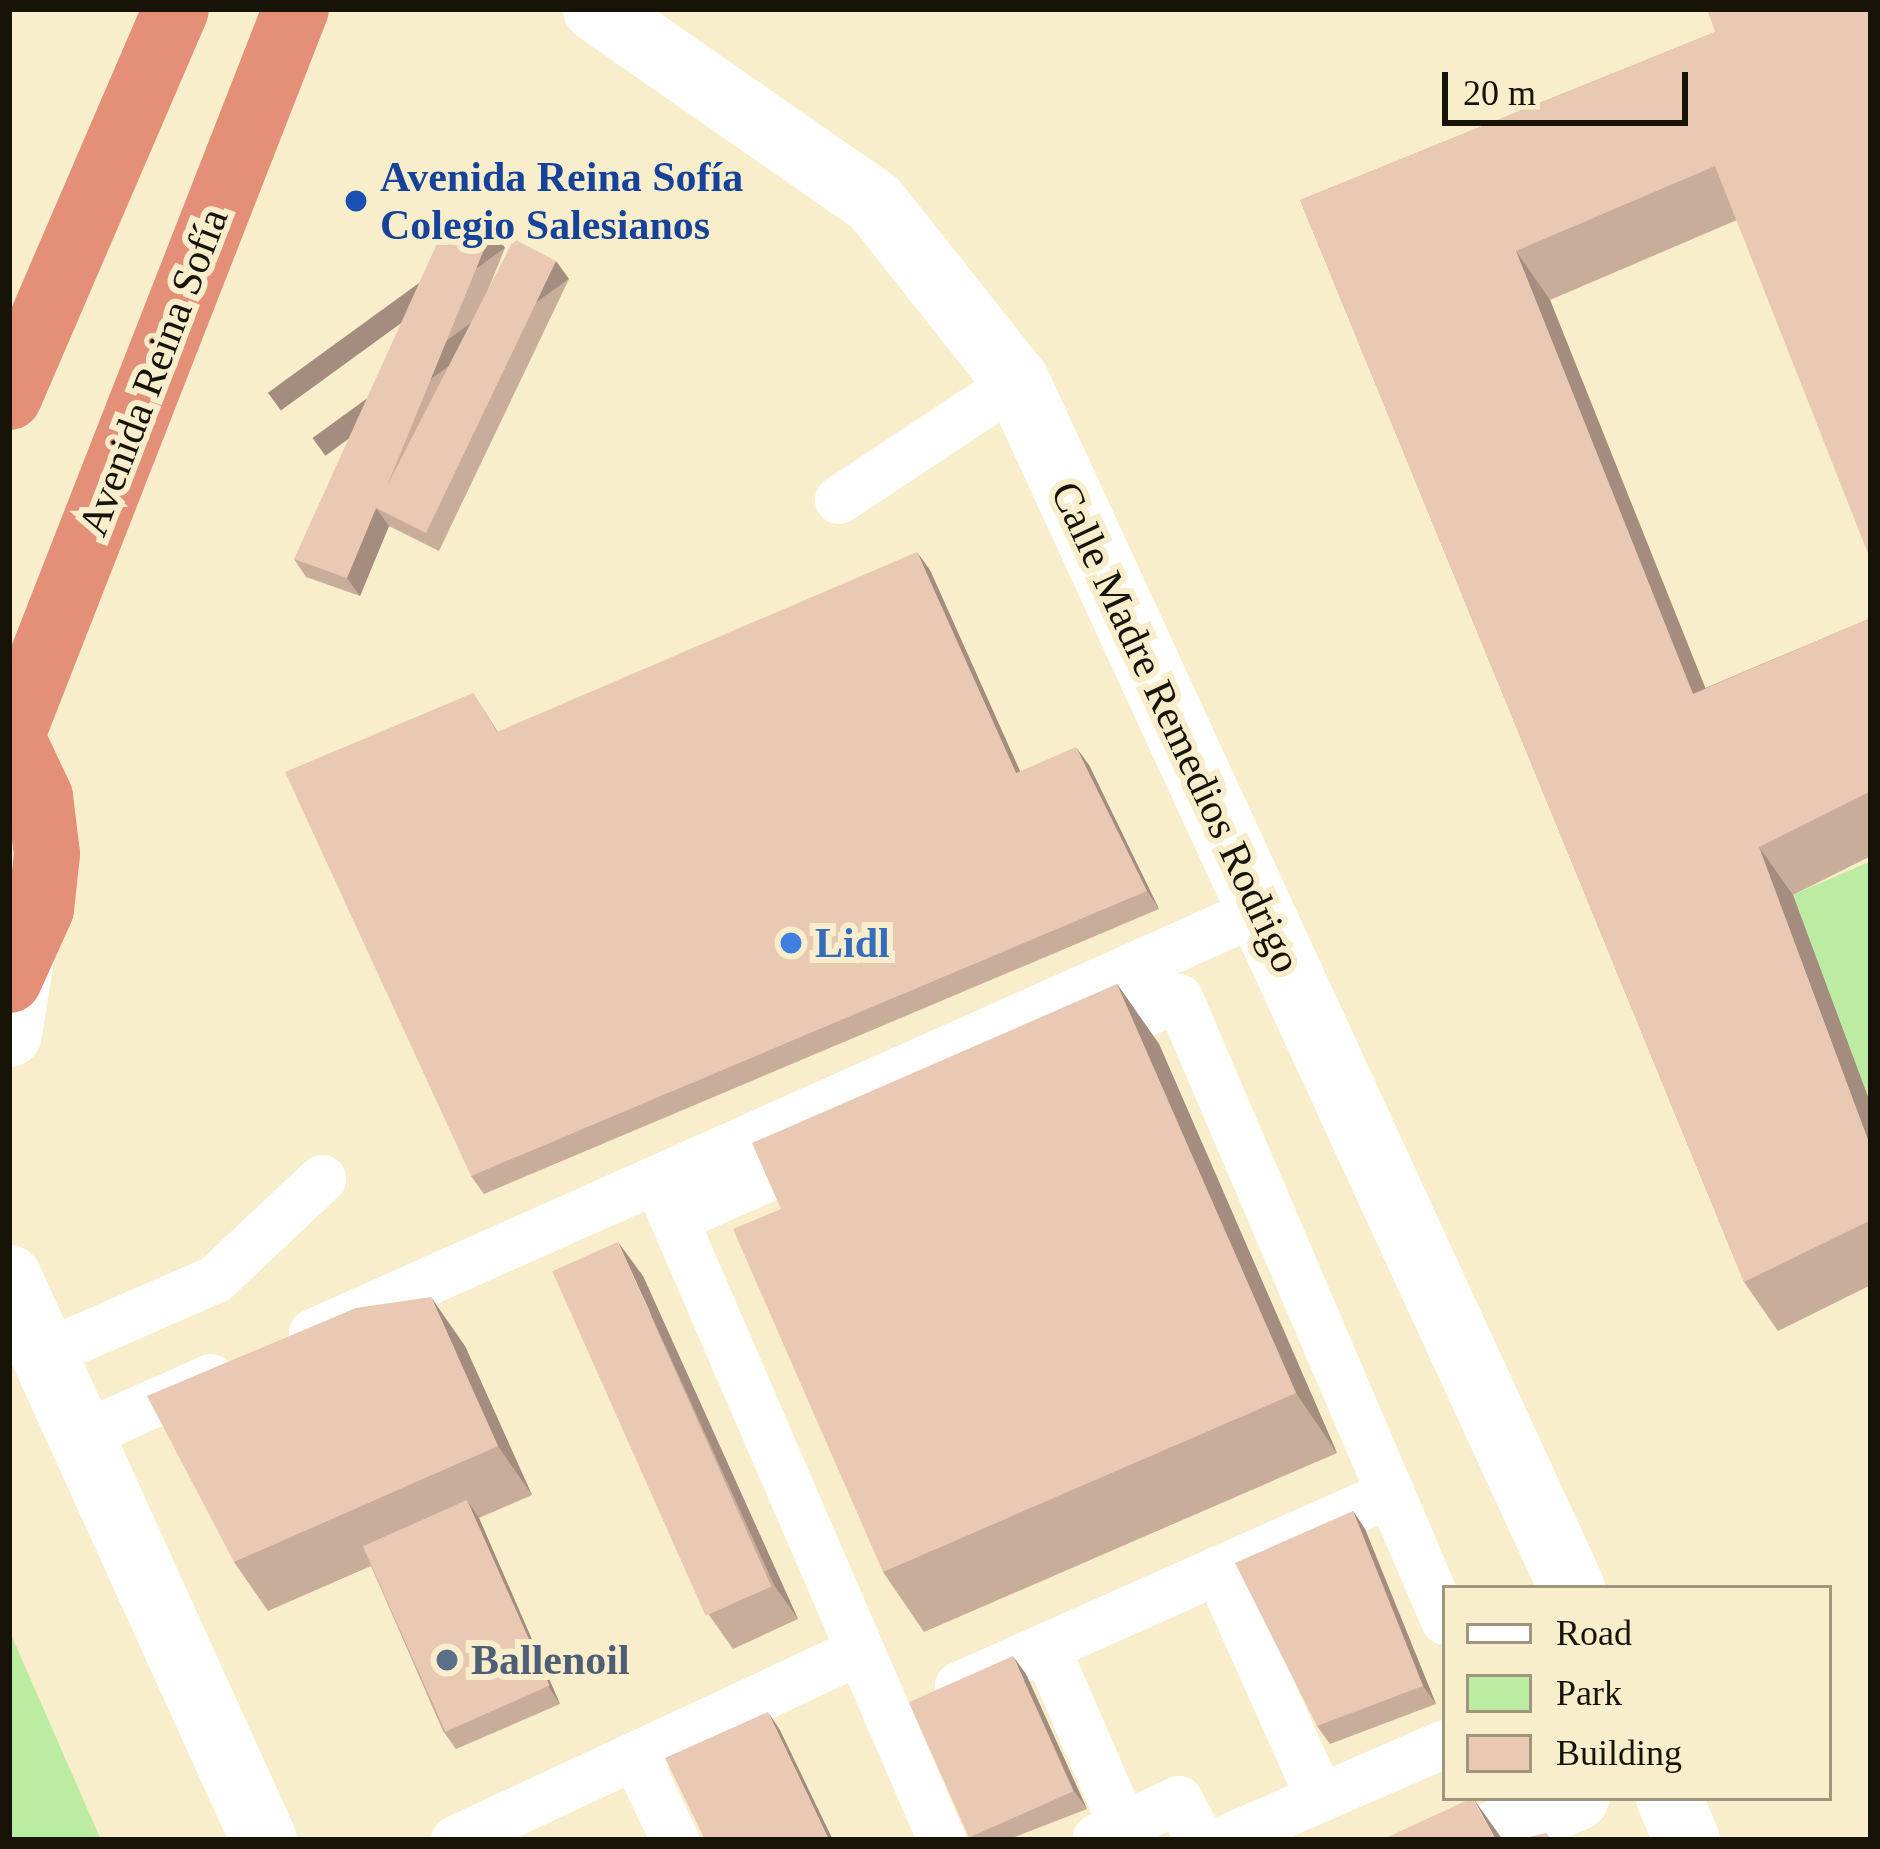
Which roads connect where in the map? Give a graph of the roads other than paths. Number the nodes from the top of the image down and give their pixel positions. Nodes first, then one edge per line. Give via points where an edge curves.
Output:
1 (296, 9) edge
2 (596, 9) edge
3 (171, 24) edge
4 (9, 323) edge
5 (1017, 382) junction
6 (9, 397) edge
7 (839, 500) dead end
8 (10, 733) edge
9 (1261, 910) junction
10 (15, 969) edge
11 (9, 1034) edge
12 (322, 1179) dead end
13 (665, 1199) junction
14 (9, 1278) edge
15 (47, 1353) junction
16 (83, 1435) junction
17 (1391, 1494) junction
18 (1218, 1570) junction
19 (1571, 1585) edge
20 (1442, 1614) edge
21 (1046, 1648) junction
22 (860, 1651) junction
23 (889, 1718) junction
24 (1442, 1745) edge
25 (635, 1756) junction
26 (1320, 1798) junction
27 (1569, 1801) edge
28 (1670, 1801) edge
29 (1108, 1833) edge
30 (465, 1838) edge
31 (264, 1840) edge
32 (675, 1840) edge
33 (942, 1840) edge
34 (1200, 1840) edge
35 (1224, 1840) edge
36 (1481, 1840) edge
37 (1687, 1840) edge

1 - 8 highway, Avenida Reina Sofía
2 - 5 street, Calle Madre Remedios Rodrigo via 875,202
3 - 4 street
3 - 6 highway
5 - 7 lane
5 - 9 street, Calle Madre Remedios Rodrigo
8 - 10 highway via 40,797 47,854
9 - 13 lane
9 - 19 street, Calle Madre Remedios Rodrigo
10 - 11 street
12 - 15 lane via 216,1279
13 - 16 lane via 265,1354
13 - 17 lane via 1180,998
13 - 22 lane
14 - 15 street
15 - 16 street
16 - 31 street
17 - 18 lane
17 - 20 lane
18 - 21 lane
18 - 26 lane
21 - 23 lane
21 - 29 lane
22 - 23 lane
22 - 25 lane
23 - 33 lane
24 - 26 lane
25 - 30 lane
25 - 32 lane
26 - 35 lane
27 - 36 street
28 - 37 street
29 - 34 lane via 1180,1800

